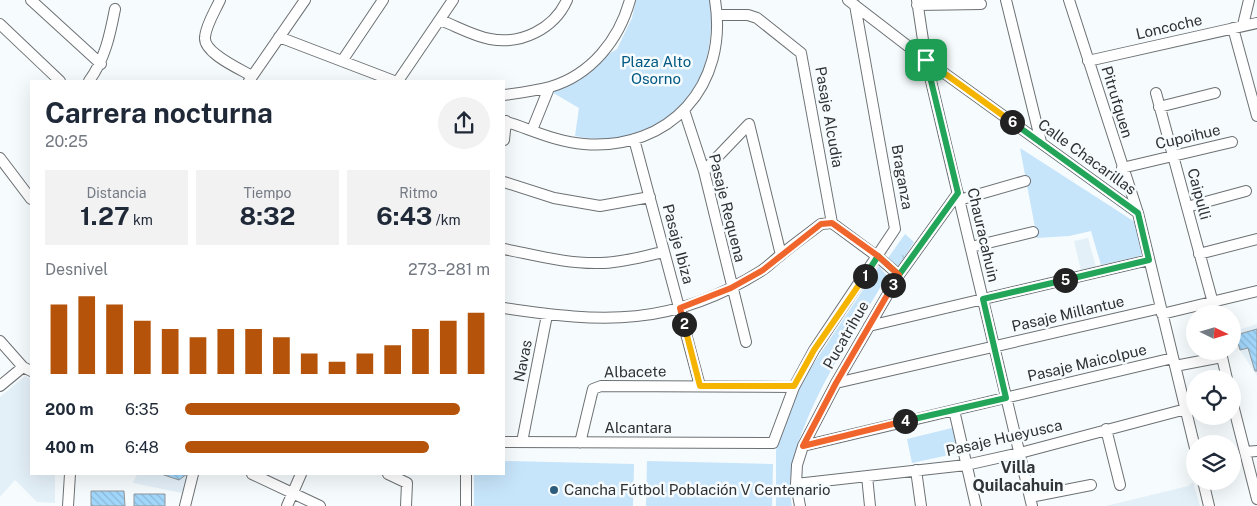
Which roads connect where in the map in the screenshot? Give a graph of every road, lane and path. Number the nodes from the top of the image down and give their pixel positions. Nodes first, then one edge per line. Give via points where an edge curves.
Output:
1 (31, 0) edge
2 (220, 0) edge
3 (305, 0) edge
4 (383, 0) edge
5 (453, 0) edge
6 (567, 0) edge
7 (630, 0) edge
8 (715, 0) edge
9 (1006, 0) edge
10 (1069, 0) edge
11 (1249, 0) edge
12 (917, 2) edge
13 (852, 3) edge
14 (981, 4) dead end
15 (115, 9) dead end
16 (717, 15) junction
17 (440, 20) junction
18 (1257, 23) edge
19 (0, 24) edge
20 (1238, 26) junction
21 (279, 37) junction
22 (926, 60) junction
23 (342, 61) junction
24 (1088, 61) junction
25 (101, 64) junction
26 (251, 79) edge
27 (59, 80) edge
28 (91, 80) edge
29 (391, 80) edge
30 (399, 80) edge
31 (1253, 86) edge
32 (549, 88) junction
33 (1156, 93) dead end
34 (1216, 93) dead end
35 (505, 95) edge
36 (1159, 107) junction
37 (684, 110) junction
38 (1257, 116) edge
39 (505, 121) edge
40 (532, 130) junction
41 (634, 139) junction
42 (1041, 142) junction
43 (1232, 142) dead end
44 (1173, 156) junction
45 (0, 158) edge
46 (1122, 168) junction
47 (704, 171) junction
48 (505, 182) edge
49 (1025, 182) dead end
50 (1246, 191) dead end
51 (959, 196) junction
52 (650, 197) junction
53 (30, 198) edge
54 (1187, 207) junction
55 (1138, 213) junction
56 (832, 223) junction
57 (1033, 232) dead end
58 (1257, 238) edge
59 (971, 247) junction
60 (505, 249) edge
61 (664, 252) junction
62 (781, 254) junction
63 (1199, 254) junction
64 (878, 256) junction
65 (1149, 260) junction
66 (899, 275) junction
67 (731, 288) junction
68 (1257, 291) edge
69 (983, 299) junction
70 (1213, 303) junction
71 (505, 308) edge
72 (680, 308) junction
73 (1161, 311) junction
74 (548, 315) junction
75 (869, 326) junction
76 (0, 341) edge
77 (746, 342) dead end
78 (994, 346) junction
79 (1174, 362) junction
80 (27, 369) edge
81 (1225, 370) edge
82 (836, 383) junction
83 (0, 386) edge
84 (700, 386) junction
85 (794, 386) junction
86 (1006, 398) junction
87 (1186, 409) joint
88 (954, 410) junction
89 (1238, 425) edge
90 (1106, 429) junction
91 (505, 442) edge
92 (522, 442) junction
93 (580, 443) junction
94 (773, 443) joint
95 (803, 446) junction
96 (1257, 451) edge
97 (1245, 452) junction
98 (1020, 453) junction
99 (966, 465) junction
100 (916, 470) junction
101 (70, 475) edge
102 (193, 475) edge
103 (254, 475) edge
104 (301, 475) edge
105 (390, 475) edge
106 (466, 475) edge
107 (867, 476) junction
108 (796, 484) junction
109 (1091, 485) dead end
110 (1120, 485) dead end
111 (1205, 490) edge
112 (292, 493) junction
113 (1257, 499) edge
114 (1031, 501) edge
115 (187, 505) edge
116 (68, 506) edge
117 (287, 506) edge
118 (320, 506) edge
119 (406, 506) edge
120 (466, 506) edge
121 (800, 506) edge
122 (870, 506) edge
123 (921, 506) edge
124 (976, 506) edge
125 (1209, 506) edge

1 - 25 street
2 - 26 street via 205,35 206,44 210,51
3 - 21 street
4 - 23 street
5 - 17 street
6 - 17 street via 544,27 528,36 509,40 481,37
7 - 32 street via 619,29 602,54 583,71
8 - 16 street
9 - 42 street
10 - 24 street, Pitrufquen
11 - 20 street
12 - 14 street
12 - 22 street, Chauracahuin
13 - 22 street, Calle Chacarillas
13 - 64 street, Braganza via 895,223 893,233
15 - 25 street
16 - 37 street via 717,40 712,64 697,94
16 - 56 street, Pasaje Alcudia via 758,18 802,53
17 - 30 street
18 - 20 street, Loncoche
19 - 27 street
20 - 24 street, Loncoche
20 - 31 street
21 - 23 street
21 - 26 street
22 - 42 street, Calle Chacarillas
22 - 51 street, Chauracahuin
23 - 29 street
24 - 46 street, Pitrufquen
25 - 28 street
31 - 38 street
32 - 35 street
32 - 40 street
33 - 36 street, Caipulli
34 - 36 street
36 - 44 street, Caipulli
37 - 41 street via 659,130
37 - 47 street, Pasaje Requena
39 - 40 street
40 - 41 street via 558,140 584,144 610,144
41 - 52 street, Pasaje Ibiza
42 - 55 street, Calle Chacarillas
43 - 44 street, Cupoihue
44 - 46 street, Cupoihue
44 - 54 street, Caipulli
45 - 53 street
46 - 55 street, Pitrufquen
47 - 62 street via 749,124
47 - 67 street, Pasaje Requena
48 - 52 street via 554,198 600,206
49 - 51 street
50 - 54 street
51 - 59 street, Chauracahuin
51 - 66 street, Pucatrihue
52 - 61 street, Pasaje Ibiza
54 - 63 street, Caipulli
55 - 65 street, Calle Chacarillas
56 - 62 street via 821,224
56 - 64 street
57 - 59 street
58 - 63 street
59 - 69 street, Chauracahuin
60 - 61 street via 598,263
61 - 72 street, Pasaje Ibiza
62 - 67 street via 763,270
63 - 70 street, Caipulli
64 - 66 street
64 - 85 street, Braganza via 814,350
65 - 69 street
65 - 73 street, Calle Chacarillas
66 - 75 street, Pucatrihue
67 - 72 street
67 - 77 street, Pasaje Requena
68 - 70 street, Pasaje Millantue
69 - 75 street
69 - 78 street, Chauracahuin
70 - 73 street, Pasaje Millantue
71 - 74 street
72 - 74 street via 608,319
72 - 84 street, Pasaje Ibiza
73 - 78 street, Pasaje Millantue
73 - 79 street, Calle Chacarillas
74 - 92 street, Navas
75 - 82 street, Pucatrihue
76 - 80 street
78 - 82 street, Pasaje Millantue
78 - 86 street, Chauracahuin
79 - 81 street via 1222,358
79 - 86 street, Pasaje Maicolpue
79 - 87 street, Calle Chacarillas
80 - 83 street
82 - 95 street, Pucatrihue
84 - 85 street, Albacete
84 - 93 street, Albacete via 601,386 593,389
85 - 94 street, Braganza
86 - 88 street, Pasaje Maicolpue
86 - 98 street, Chauracahuin
87 - 90 street, Pasaje Hueyusca
88 - 95 street, Pasaje Maicolpue
88 - 99 street
89 - 97 street
90 - 98 street, Pasaje Hueyusca
90 - 110 street
91 - 92 street, Alcantara
92 - 93 street, Alcantara
93 - 94 street, Alcantara
95 - 108 street, Pucatrihue
96 - 97 street
97 - 113 street
98 - 99 street, Pasaje Hueyusca
98 - 114 street, Chauracahuin
99 - 100 street, Pasaje Hueyusca
99 - 124 street
100 - 107 street, Pasaje Hueyusca
100 - 123 street
101 - 116 street
102 - 115 street
103 - 112 street
104 - 112 street
105 - 119 street via 407,482
106 - 120 street
107 - 108 street, Pasaje Hueyusca
107 - 122 street
108 - 121 street, Pucatrihue
109 - 114 street
111 - 125 street
112 - 117 street
112 - 118 street

